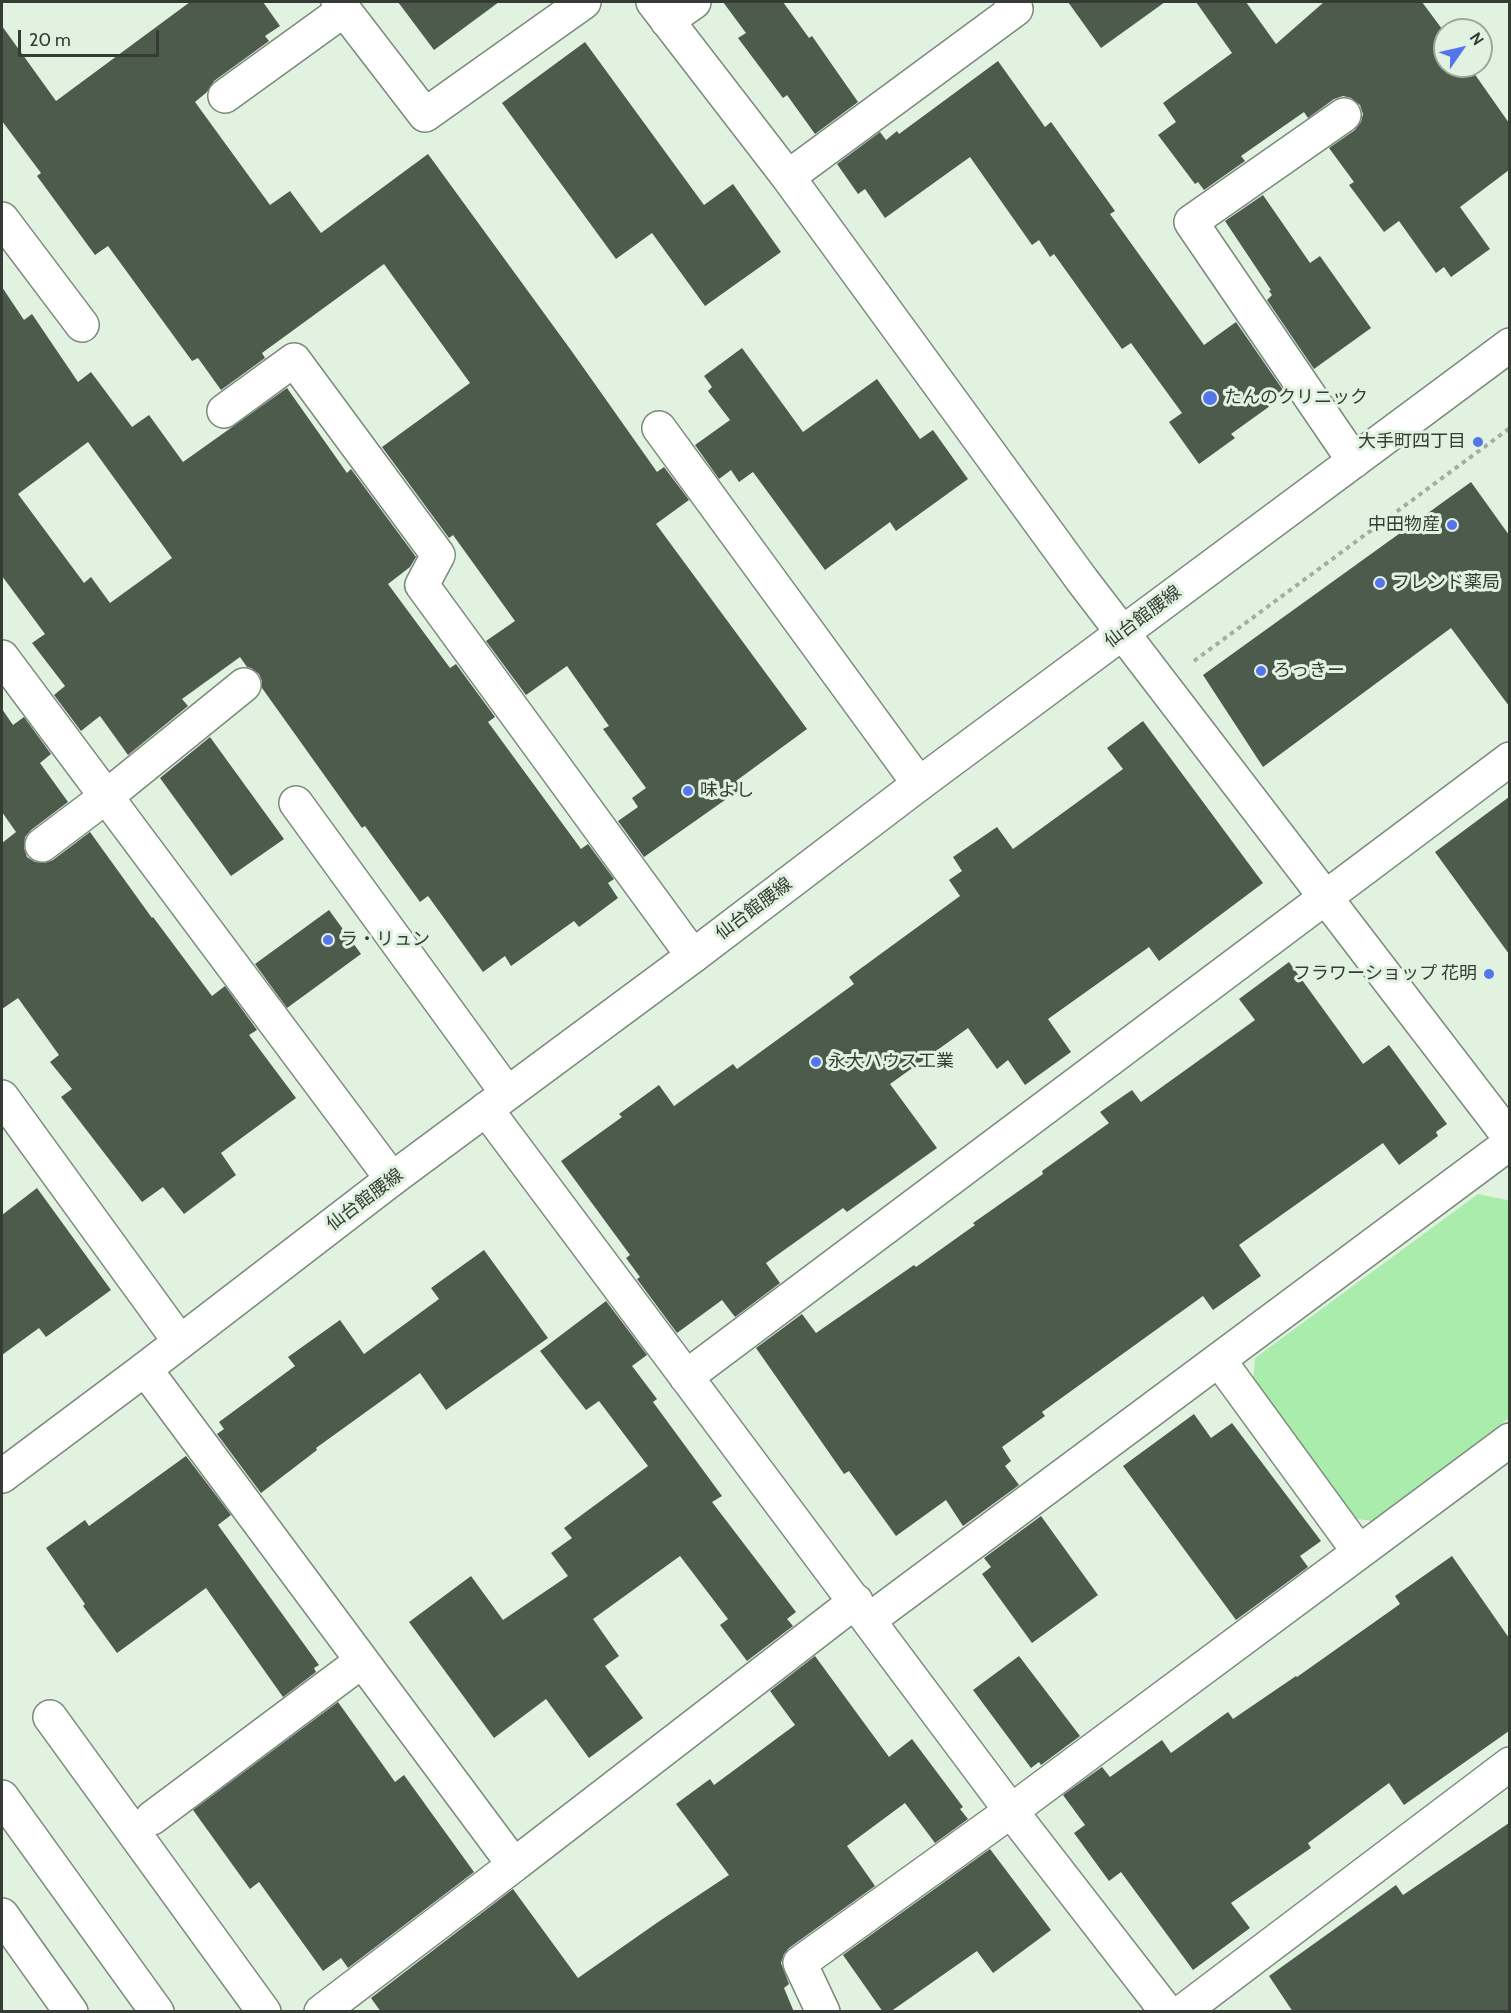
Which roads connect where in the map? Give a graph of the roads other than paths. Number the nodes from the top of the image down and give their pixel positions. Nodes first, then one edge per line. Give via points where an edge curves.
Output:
1 (584, 2) edge
2 (694, 2) edge
3 (1011, 2) edge
4 (341, 6) edge
5 (660, 11) edge
6 (225, 96) dead end
7 (1344, 115) dead end
8 (788, 177) junction
9 (2, 219) edge
10 (82, 325) dead end
11 (1509, 345) edge
12 (224, 411) dead end
13 (659, 428) dead end
14 (1354, 461) junction
15 (1123, 632) junction
16 (2, 657) edge
17 (244, 685) dead end
18 (1509, 759) edge
19 (919, 784) junction
20 (107, 796) junction
21 (296, 803) dead end
22 (42, 845) dead end
23 (1326, 897) junction
24 (693, 956) junction
25 (2, 1097) edge
26 (496, 1101) junction
27 (1509, 1141) edge
28 (392, 1179) junction
29 (180, 1342) junction
30 (1219, 1359) junction
31 (145, 1369) junction
32 (686, 1377) junction
33 (1509, 1440) edge
34 (2, 1476) edge
35 (1359, 1552) junction
36 (863, 1611) junction
37 (362, 1661) junction
38 (50, 1717) dead end
39 (1509, 1764) edge
40 (2, 1797) edge
41 (1011, 1811) junction
42 (152, 1818) dead end
43 (514, 1865) junction
44 (2, 1915) edge
45 (71, 2012) edge
46 (157, 2012) edge
47 (264, 2012) edge
48 (321, 2012) edge
49 (823, 2012) edge
50 (1167, 2012) edge
51 (1182, 2012) edge

1 - 4 street via 424,115
2 - 5 street
3 - 8 street via 1016,9
4 - 6 street
5 - 8 street
7 - 14 street via 1191,222
8 - 15 street
9 - 10 street
11 - 14 street, 仙台館腰線
12 - 24 street via 294,360 438,555 422,585
13 - 19 street
14 - 15 street, 仙台館腰線
15 - 19 street, 仙台館腰線
15 - 23 street
16 - 20 street
17 - 20 street
18 - 23 street
19 - 24 street, 仙台館腰線
20 - 22 street
20 - 28 street
21 - 26 street
23 - 27 street
23 - 32 street
24 - 26 street, 仙台館腰線
25 - 29 street
26 - 28 street, 仙台館腰線
26 - 32 street
27 - 30 street
28 - 29 street, 仙台館腰線
29 - 31 street, 仙台館腰線
30 - 35 street
30 - 36 street
31 - 34 street, 仙台館腰線
31 - 37 street
32 - 36 street
33 - 35 street
35 - 41 street
36 - 41 street
36 - 43 street
37 - 42 street
37 - 43 street
38 - 47 street
39 - 51 street
40 - 46 street
41 - 49 street via 800,1963
41 - 50 street
43 - 48 street
44 - 45 street

